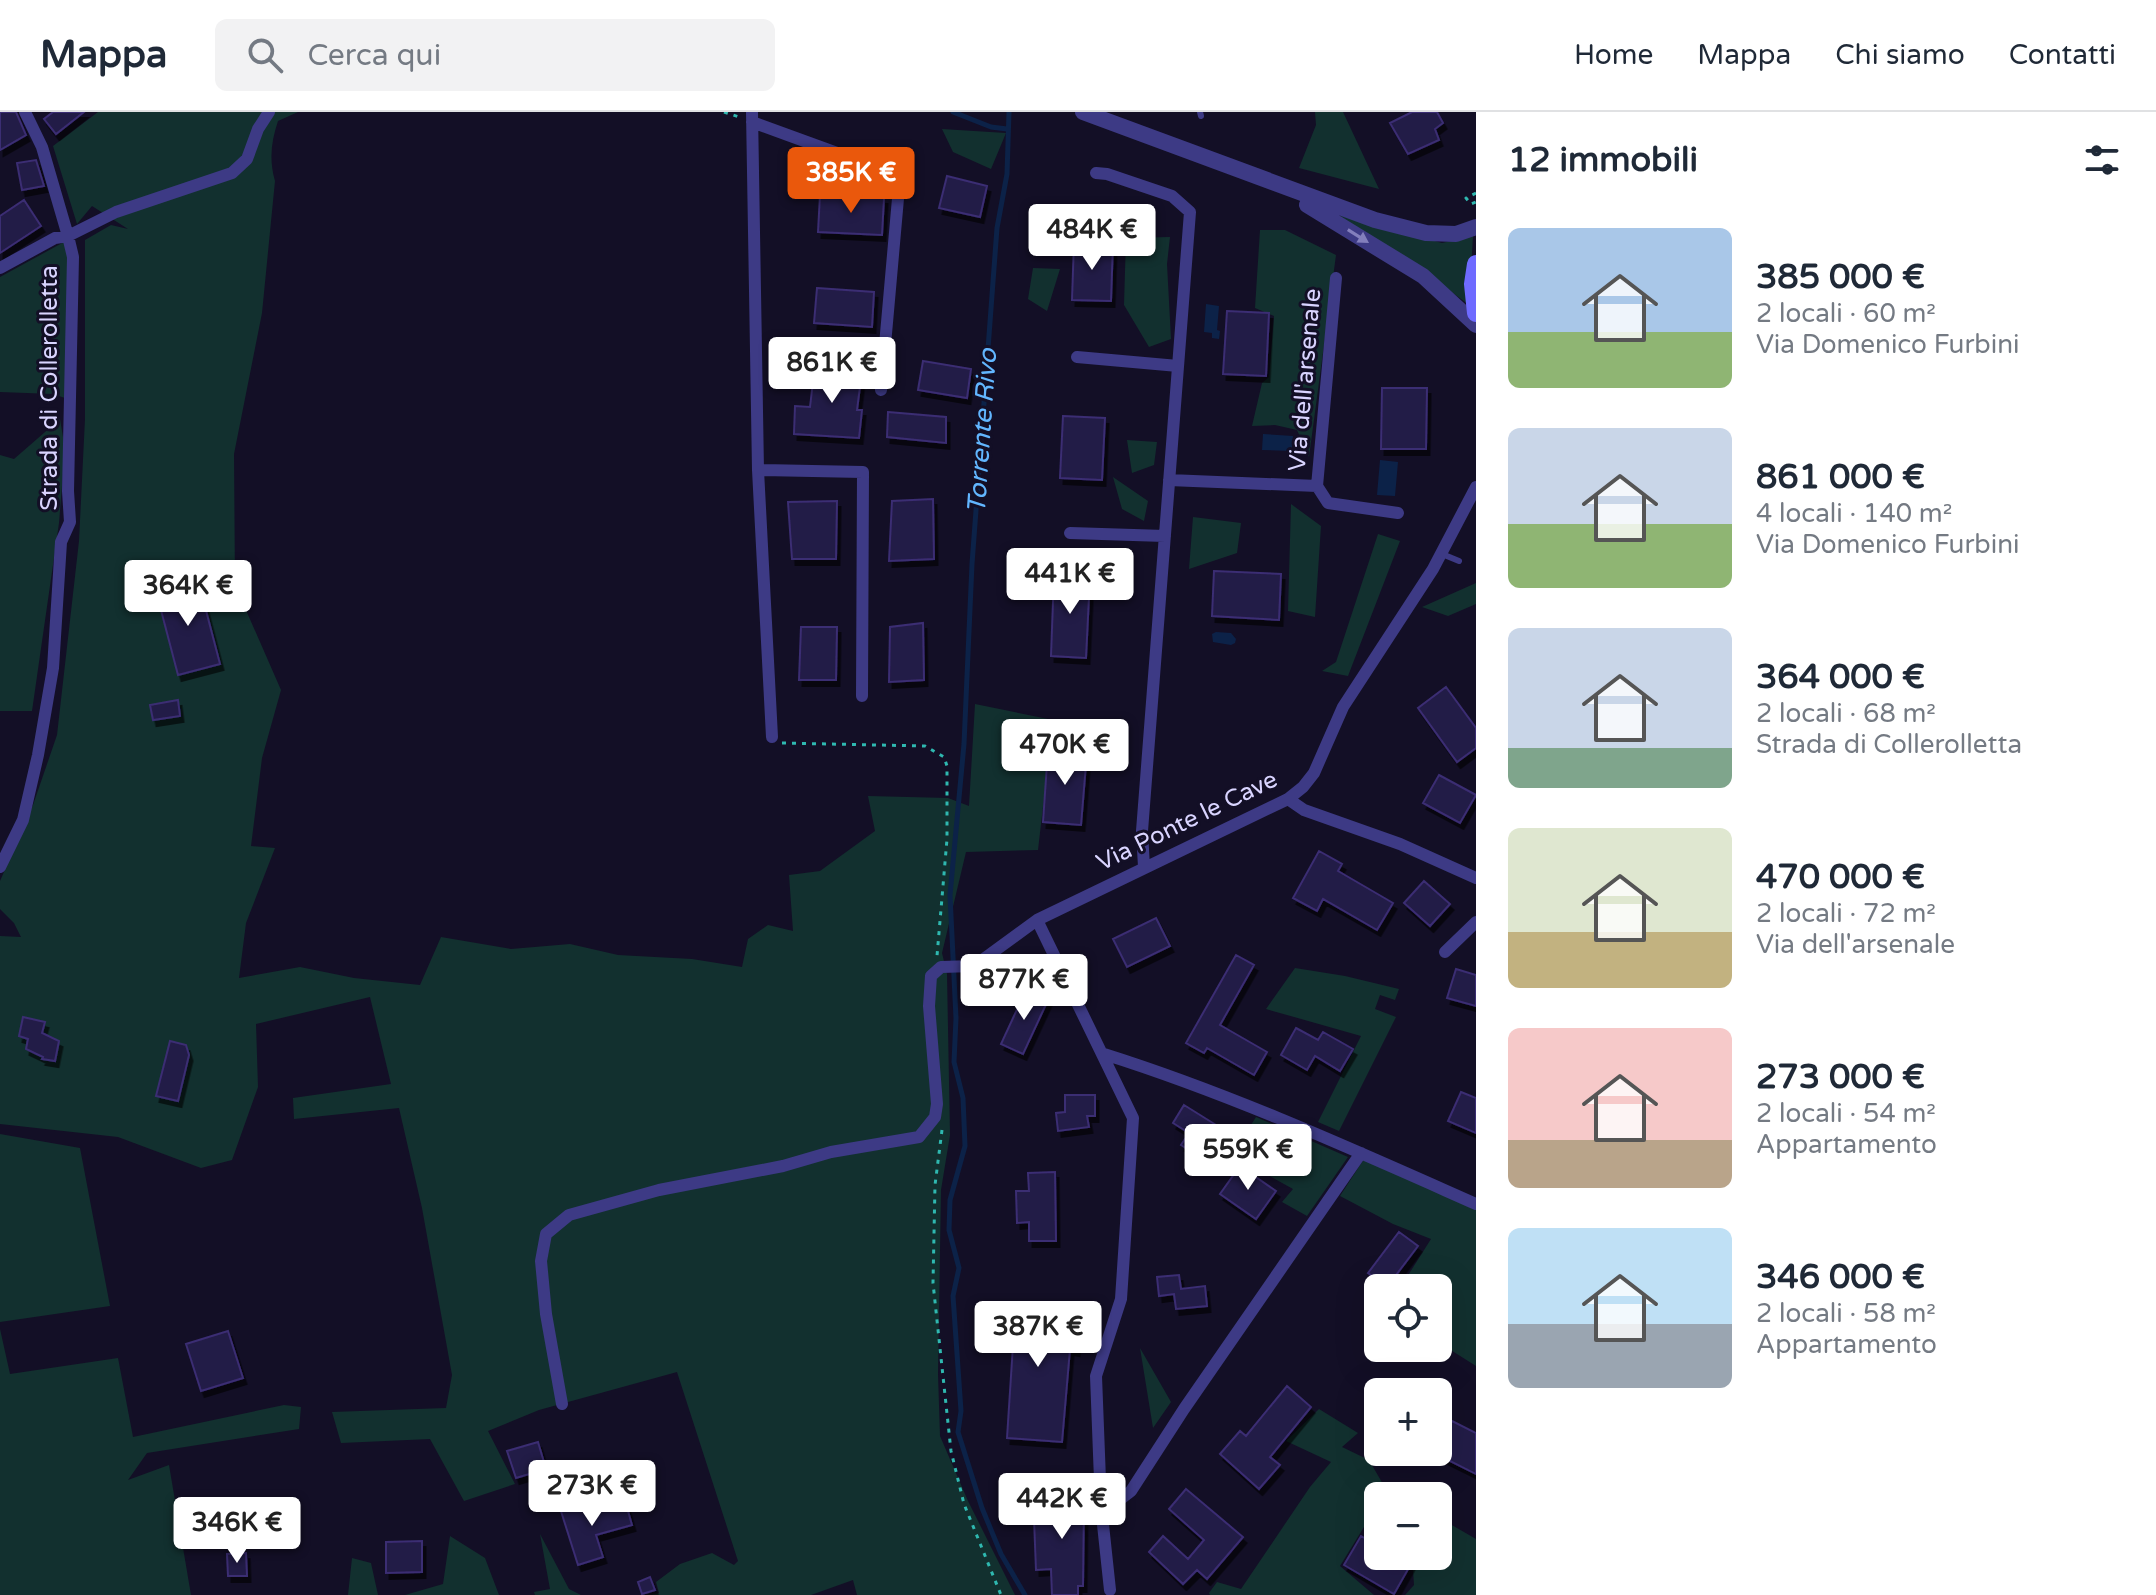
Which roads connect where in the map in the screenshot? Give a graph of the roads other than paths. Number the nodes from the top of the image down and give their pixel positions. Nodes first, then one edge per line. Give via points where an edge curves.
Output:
1 (25, 112) edge
2 (269, 112) edge
3 (1083, 112) edge
4 (749, 119) edge
5 (1096, 173) dead end
6 (1267, 182) junction
7 (1476, 227) edge
8 (68, 236) junction
9 (1476, 264) edge
10 (0, 268) edge
11 (1336, 278) dead end
12 (1476, 313) edge
13 (1476, 325) edge
14 (1077, 357) dead end
15 (1178, 366) junction
16 (881, 390) dead end
17 (758, 470) junction
18 (1169, 480) junction
19 (1317, 486) junction
20 (1476, 487) edge
21 (1398, 513) dead end
22 (1070, 533) dead end
23 (1165, 536) junction
24 (1442, 554) junction
25 (1459, 561) dead end
26 (862, 696) dead end
27 (772, 737) road end
28 (1288, 799) junction
29 (0, 867) edge
30 (1144, 867) junction
31 (1476, 878) edge
32 (1037, 920) junction
33 (1476, 922) edge
34 (1445, 952) dead end
35 (1104, 1054) junction
36 (1361, 1153) junction
37 (1476, 1204) edge
38 (562, 1404) dead end
39 (1101, 1506) junction
40 (1110, 1590) dead end

1 - 8 street, Strada di Collerolletta via 42,147
2 - 8 street, Strada di Collerolletta via 247,159 232,173 116,212
3 - 6 street
4 - 16 street via 900,176
4 - 17 street
5 - 15 street via 1172,196 1190,212
6 - 7 street via 1426,233 1456,234
6 -> 13 street via 1423,276
8 - 10 street, Strada di Collerolletta
8 - 29 street, Strada di Collerolletta via 73,257 70,522 61,542 53,668 38,755 23,820
9 - 12 main road
11 - 19 street, Via dell'arsenale
14 - 15 street
15 - 18 street
17 - 26 street via 863,472
17 - 27 street
18 - 19 street, Via dell'arsenale
18 - 23 street
19 - 21 street, Via dell'arsenale via 1328,503
20 - 24 street, Via Ponte le Cave
22 - 23 street
23 - 30 street via 1142,831
24 - 25 lane
24 - 28 street, Via Ponte le Cave via 1356,685 1314,773
28 - 30 street, Via Ponte le Cave
28 - 31 street
30 - 32 street, Via Ponte le Cave
32 - 35 street
32 - 38 street, Via Ponte le Cave via 969,966 939,969 931,976 937,1104 935,1117 919,1137 610,1202 569,1215 546,1234 541,1261
33 - 34 street
35 - 36 street
35 - 39 street via 1133,1118 1121,1299 1096,1376
36 - 37 street
36 - 39 street via 1131,1491
39 - 40 street

